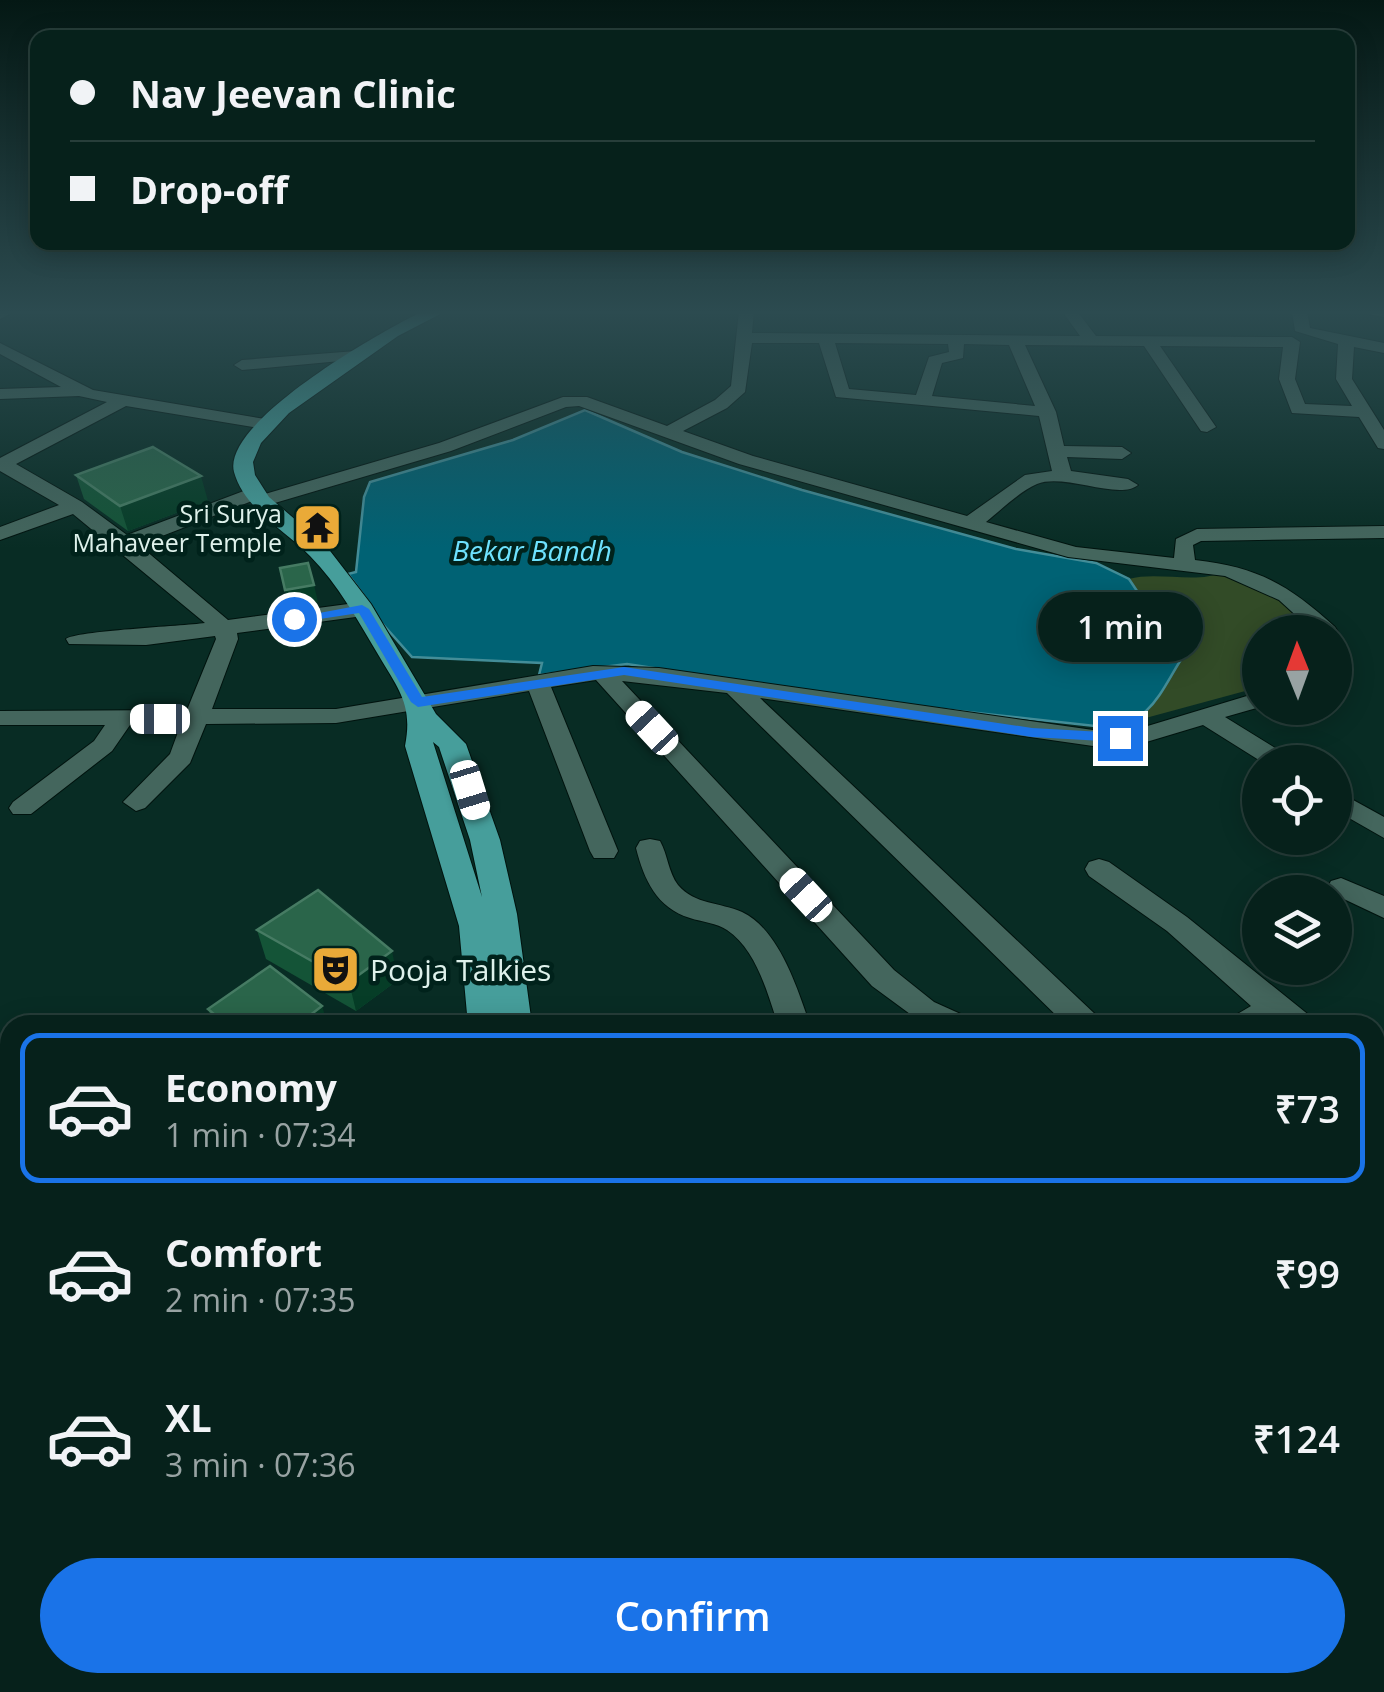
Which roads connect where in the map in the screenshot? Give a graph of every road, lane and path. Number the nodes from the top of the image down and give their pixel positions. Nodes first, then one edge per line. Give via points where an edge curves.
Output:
1 (311, 390) edge
2 (737, 390) edge
3 (841, 390) edge
4 (926, 390) edge
5 (1036, 390) edge
6 (1182, 390) edge
7 (1291, 390) edge
8 (1351, 390) edge
9 (79, 391) joint
10 (0, 394) edge
11 (923, 398) junction
12 (122, 401) junction
13 (1046, 412) junction
14 (1361, 412) junction
15 (265, 424) junction
16 (1207, 426) dead end
17 (668, 432) junction
18 (1384, 444) edge
19 (1055, 451) junction
20 (1122, 453) dead end
21 (1063, 475) junction
22 (1128, 485) dead end
23 (259, 497) junction
24 (74, 506) junction
25 (968, 524) junction
26 (1384, 532) edge
27 (0, 534) edge
28 (122, 544) junction
29 (1185, 564) junction
30 (362, 609) junction
31 (1310, 615) edge
32 (224, 628) junction
33 (77, 639) dead end
34 (601, 672) junction
35 (538, 682) junction
36 (736, 686) junction
37 (1242, 705) edge
38 (421, 710) junction
39 (1206, 716) junction
40 (0, 718) edge
41 (121, 719) junction
42 (198, 719) junction
43 (1252, 745) edge
44 (136, 802) dead end
45 (22, 808) dead end
46 (1352, 808) edge
47 (1384, 828) edge
48 (650, 848) dead end
49 (604, 851) dead end
50 (1099, 869) dead end
51 (1352, 893) edge
52 (1384, 908) edge
53 (484, 1015) edge
54 (513, 1015) edge
55 (790, 1015) edge
56 (934, 1015) edge
57 (1076, 1015) edge
58 (1284, 1015) edge

1 - 15 main road
2 - 17 street
3 - 11 street
4 - 11 street
5 - 13 street
6 - 16 street
7 - 14 street via 1298,409
8 - 14 street
9 - 10 street
9 - 12 street
11 - 13 street
12 - 15 street
12 - 24 street via 2,464
13 - 19 street
14 - 18 street
15 - 23 main road via 243,462
17 - 23 street via 600,405 571,401 445,447
17 - 25 street
19 - 20 street
19 - 21 street
21 - 22 street
21 - 25 street via 1032,479
23 - 28 street
23 - 30 main road via 318,552
24 - 27 street
24 - 28 street
25 - 29 street via 1074,553
26 - 29 street via 1197,535 1183,543
28 - 32 street
29 - 31 street via 1263,582
30 - 32 street
30 - 38 main road
32 - 33 street
32 - 42 street via 227,639
34 - 35 street
34 - 36 street
34 - 56 street via 883,978
35 - 38 street
35 - 49 street
36 - 39 street via 1093,738 1143,735
36 - 57 street
37 - 39 street
38 - 42 street
38 - 53 main road via 419,746 475,926
38 - 54 main road via 452,744 485,840
39 - 43 street
40 - 41 street
41 - 42 street
41 - 45 street via 103,746
42 - 44 street via 181,757
46 - 47 street
48 - 55 street via 655,874 675,902 739,923 752,936
50 - 58 street via 1177,924
51 - 52 street

